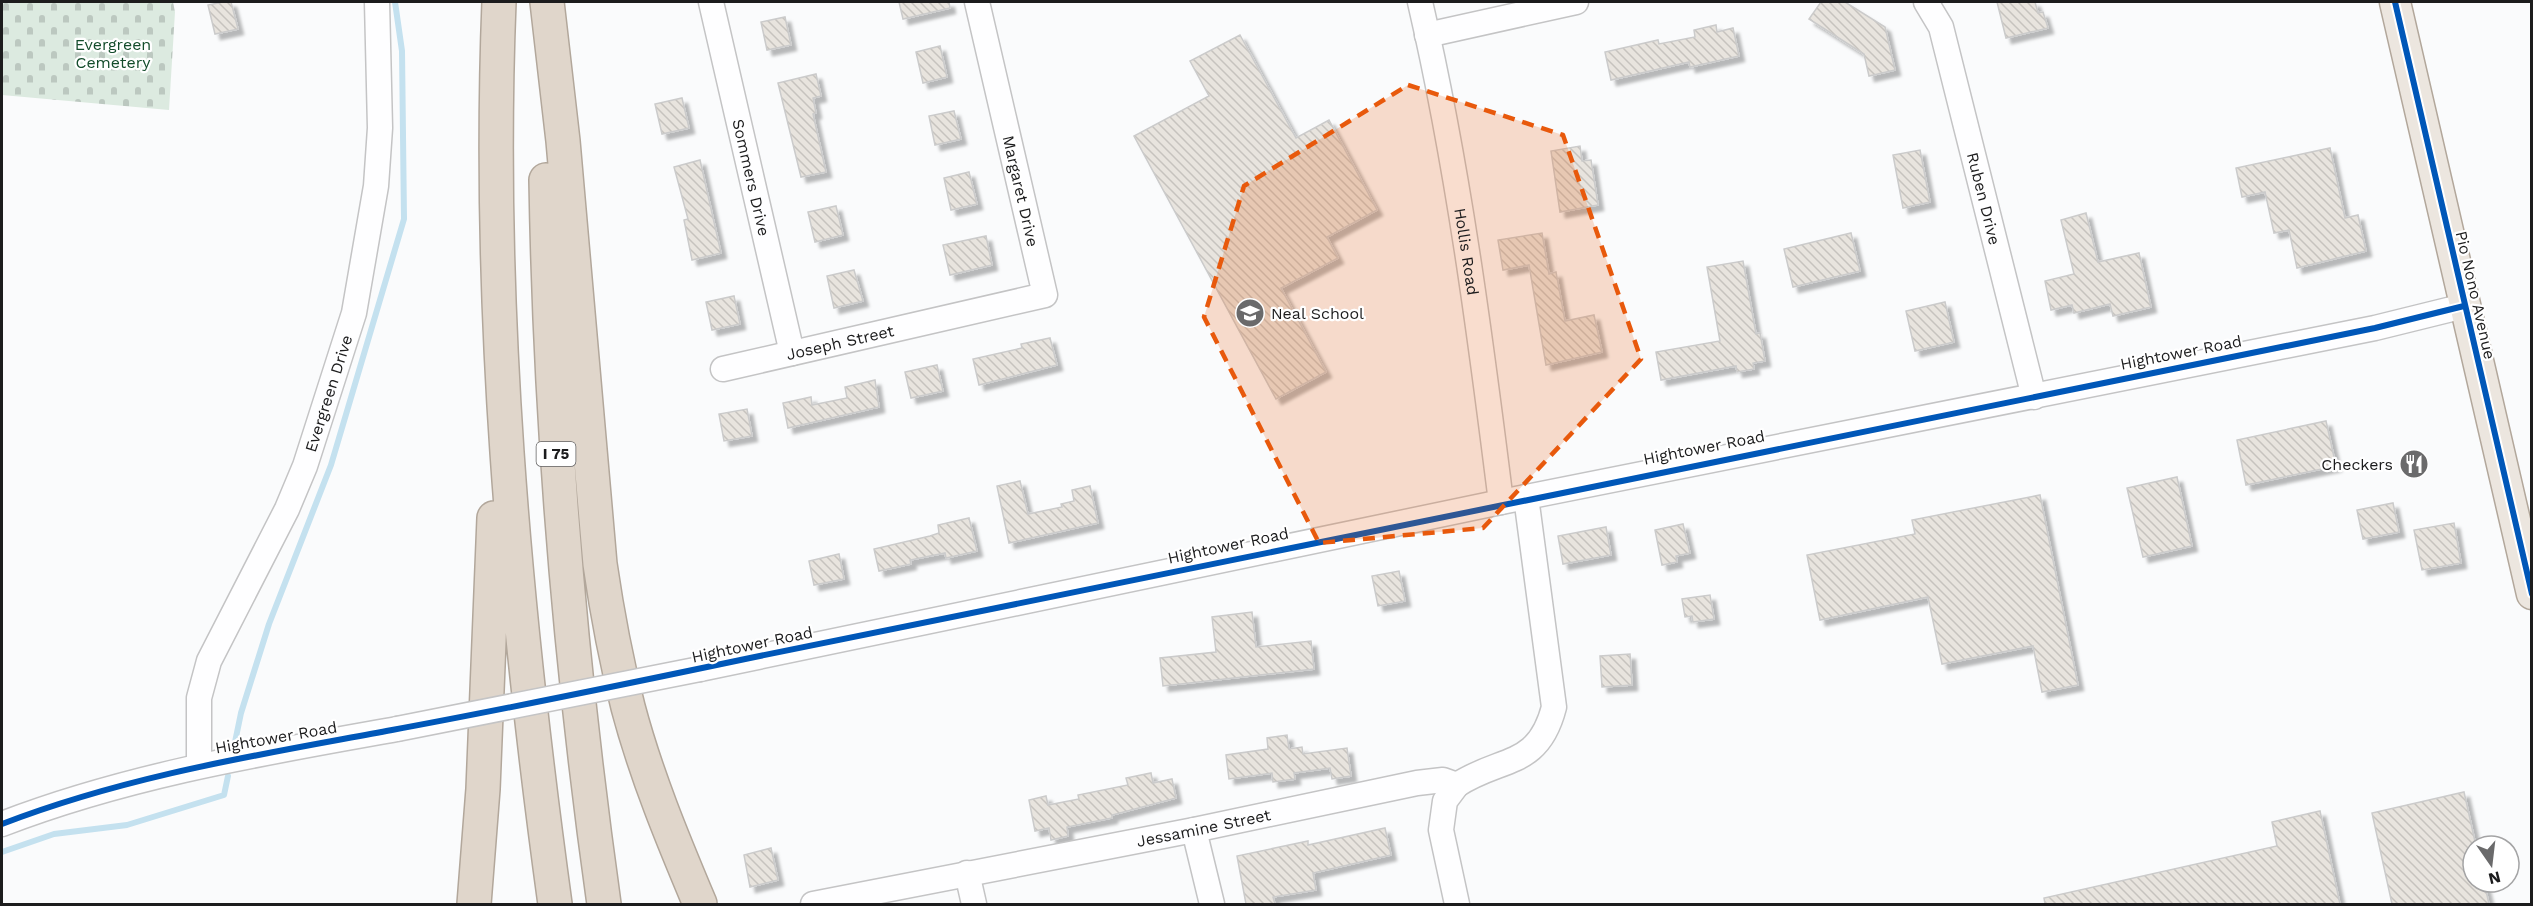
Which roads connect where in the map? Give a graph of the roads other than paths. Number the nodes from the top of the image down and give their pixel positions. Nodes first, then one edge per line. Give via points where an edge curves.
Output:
1 (377, 2) edge
2 (500, 2) edge
3 (547, 2) edge
4 (711, 2) edge
5 (977, 2) edge
6 (1420, 2) edge
7 (1576, 2) edge
8 (1926, 2) edge
9 (2395, 2) edge
10 (1428, 35) junction
11 (2464, 306) junction
12 (958, 315) joint
13 (501, 340) junction
14 (792, 353) junction
15 (723, 369) dead end
16 (2034, 397) junction
17 (1526, 497) junction
18 (1501, 502) junction
19 (2532, 594) edge
20 (199, 765) junction
21 (1457, 785) junction
22 (2, 824) edge
23 (1194, 830) junction
24 (967, 873) junction
25 (474, 904) edge
26 (555, 904) edge
27 (604, 904) edge
28 (700, 904) edge
29 (813, 904) edge
30 (974, 904) edge
31 (1212, 904) edge
32 (1457, 904) edge

1 - 20 street, Evergreen Drive via 381,128 376,186 354,313 305,466 209,661 199,698
2 - 13 highway via 497,151
3 - 27 highway, I 75 via 547,254 554,414 564,571 582,749
3 - 28 highway via 600,564 608,614 628,708 658,801
4 - 14 street, Sommers Drive
5 - 12 street, Margaret Drive via 1045,295
6 - 10 street, Hollis Road
7 - 10 street
8 - 16 street, Ruben Drive via 1941,27
9 - 11 main road, Pio Nono Avenue
10 - 18 street, Hollis Road via 1466,248
11 - 16 street, Hightower Road via 2375,328
11 - 19 main road, Pio Nono Avenue
12 - 14 street, Joseph Street
13 - 25 highway via 483,789
13 - 26 highway via 515,555
14 - 15 street, Joseph Street
16 - 17 street, Hightower Road
17 - 18 street, Hightower Road
17 - 21 street via 1554,700 1550,724 1530,752 1475,773
18 - 20 street, Hightower Road, bridge via 700,669
20 - 22 street, Hightower Road via 106,789
21 - 23 street, Jessamine Street via 1443,780 1417,783
21 - 32 street via 1445,801 1441,830
23 - 24 street, Jessamine Street
23 - 31 street
24 - 29 street, Jessamine Street
24 - 30 street

